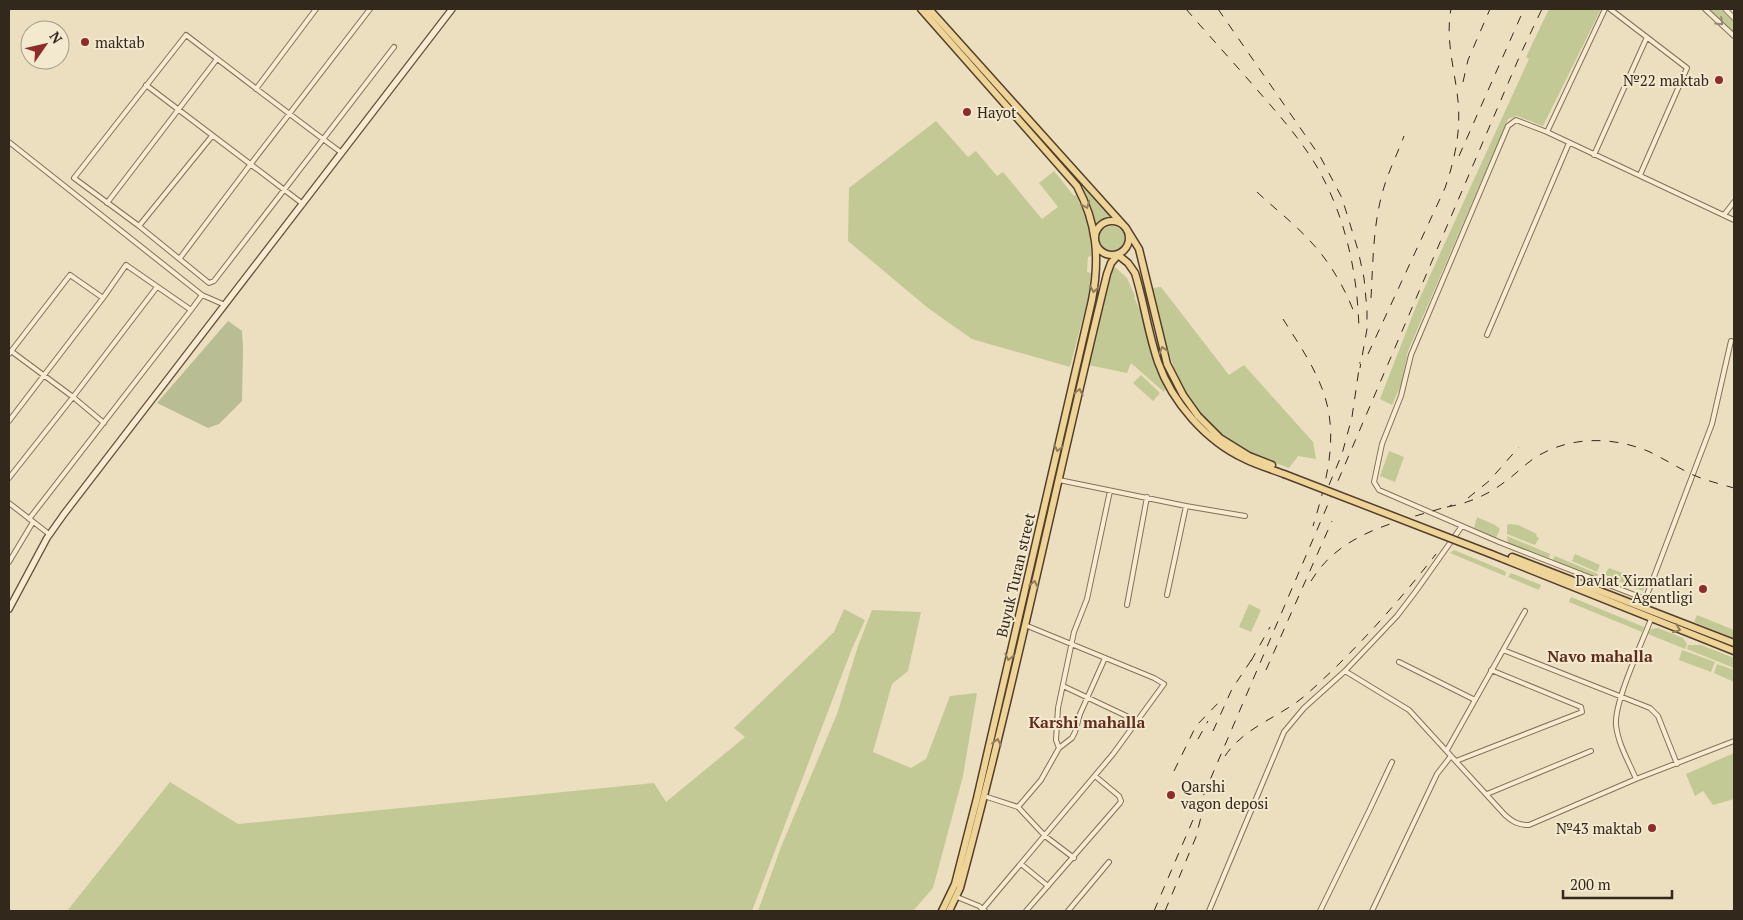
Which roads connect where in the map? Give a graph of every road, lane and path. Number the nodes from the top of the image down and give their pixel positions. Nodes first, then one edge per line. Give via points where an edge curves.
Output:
1 (316, 9) edge
2 (370, 9) edge
3 (452, 9) edge
4 (920, 9) edge
5 (929, 9) edge
6 (1605, 9) edge
7 (1610, 9) edge
8 (1705, 9) edge
9 (1725, 9) edge
10 (1734, 18) edge
11 (1734, 36) edge
12 (1647, 37) junction
13 (394, 47) dead end
14 (217, 59) junction
15 (146, 85) junction
16 (256, 89) junction
17 (179, 110) junction
18 (289, 113) junction
19 (1547, 132) junction
20 (212, 136) junction
21 (323, 139) junction
22 (9, 142) edge
23 (1569, 143) junction
24 (342, 153) junction
25 (1594, 154) junction
26 (250, 165) junction
27 (1640, 175) junction
28 (284, 190) junction
29 (1734, 202) edge
30 (107, 203) junction
31 (303, 204) junction
32 (1724, 215) junction
33 (1734, 220) edge
34 (138, 226) junction
35 (1126, 228) junction
36 (1095, 241) junction
37 (1118, 255) junction
38 (180, 258) junction
39 (157, 287) junction
40 (202, 295) junction
41 (103, 298) junction
42 (225, 305) junction
43 (191, 310) junction
44 (1487, 335) dead end
45 (1731, 342) dead end
46 (10, 353) edge
47 (44, 376) junction
48 (73, 398) junction
49 (9, 421) edge
50 (104, 423) junction
51 (1285, 472) junction
52 (9, 478) edge
53 (1058, 480) junction
54 (1110, 491) junction
55 (1147, 497) junction
56 (9, 503) edge
57 (1186, 506) junction
58 (1245, 516) dead end
59 (31, 520) junction
60 (1462, 526) junction
61 (49, 534) junction
62 (9, 562) edge
63 (1591, 591) junction
64 (1167, 595) dead end
65 (1645, 600) junction
66 (1127, 605) dead end
67 (1642, 608) junction
68 (9, 609) edge
69 (1526, 611) dead end
70 (1651, 619) junction
71 (1022, 622) junction
72 (1072, 644) junction
73 (1734, 644) edge
74 (1503, 650) junction
75 (1734, 651) edge
76 (1105, 658) junction
77 (1400, 662) dead end
78 (1345, 670) junction
79 (1491, 670) junction
80 (1063, 686) junction
81 (1622, 696) junction
82 (1087, 698) junction
83 (1475, 700) junction
84 (1137, 722) junction
85 (1734, 741) edge
86 (1059, 748) junction
87 (1446, 750) junction
88 (1591, 751) dead end
89 (1451, 756) junction
90 (1456, 761) junction
91 (1392, 762) dead end
92 (1677, 764) junction
93 (1095, 776) junction
94 (1636, 780) junction
95 (1486, 794) junction
96 (984, 796) junction
97 (1018, 807) junction
98 (1045, 836) junction
99 (1074, 858) junction
100 (1109, 862) dead end
101 (1021, 864) junction
102 (1048, 886) junction
103 (956, 897) junction
104 (942, 911) edge
105 (949, 911) edge
106 (983, 911) edge
107 (1026, 911) edge
108 (1068, 911) edge
109 (1209, 911) edge
110 (1320, 911) edge
111 (1372, 911) edge

1 - 16 street
2 - 18 street
3 - 24 street
4 -> 36 main road, Buyuk Turan street via 1077,186 1086,202
5 - 35 main road
6 - 19 street
7 - 12 street
8 -> 11 street
9 - 10 street
12 - 25 street
12 - 27 street via 1687,68
13 - 21 street
14 - 15 street via 186,35
14 - 16 street
14 - 17 street
15 - 17 street
15 - 30 street via 74,178
16 - 18 street
17 - 20 street
17 - 30 street
18 - 21 street
18 - 26 street
19 - 23 street
19 - 60 street via 1516,120 1508,126 1411,355 1401,396 1382,444 1374,482 1379,490
20 - 26 street
20 - 34 street
21 - 24 street
21 - 28 street
22 - 40 street
23 - 25 street
23 - 44 street
24 - 31 street
25 - 27 street
26 - 28 street
26 - 38 street
27 - 32 street
28 - 31 street
28 - 38 street via 214,281 210,283
29 - 32 street
30 - 34 street
31 - 42 street
32 - 33 street
34 - 38 street
35 - 36 main road via 1117,222 1106,222 1097,230
35 - 37 main road via 1129,244
51 -> 35 main road via 1249,456 1220,438 1186,400 1162,350 1139,249
36 - 37 main road via 1103,253
36 -> 71 main road, Buyuk Turan street via 1097,263 1092,300
37 - 51 main road via 1134,273 1158,364 1184,408 1200,427 1244,459
53 -> 37 main road, Buyuk Turan street via 1107,274
39 - 41 street via 126,264
39 - 43 street
39 - 48 street
40 - 42 street
40 - 43 street
41 - 46 street via 70,274
41 - 47 street
42 - 61 street
43 - 50 street
45 - 65 street via 1712,424
46 - 47 street
47 - 48 street
47 - 49 street
48 - 50 street
48 - 52 street
50 - 59 street
51 - 63 main road, bridge
53 - 54 street
71 -> 53 main road, Buyuk Turan street
54 - 55 street
54 - 72 street via 1087,599
55 - 57 street
55 - 66 street
56 - 59 street
57 - 58 street
57 - 64 street
59 - 61 street
59 - 62 street
60 - 65 street
60 - 78 street via 1397,616
61 - 68 street
63 - 67 main road
63 - 70 main road
65 - 67 street
67 - 73 main road
69 - 74 street
70 -> 75 main road
70 - 81 street
71 - 72 street
96 -> 71 main road, Buyuk Turan street via 1010,693
71 -> 104 main road, Buyuk Turan street via 957,878
72 - 76 street
72 - 80 street
74 - 79 street
74 - 81 street
76 - 82 street
76 - 84 street via 1164,684
77 - 83 street
78 - 87 street via 1409,710
78 - 109 street via 1310,702 1284,732
79 - 83 street
79 - 90 street via 1581,706 1582,712
80 - 82 street
80 - 86 street via 1058,708 1056,740
81 - 92 street via 1650,708 1658,716
81 - 94 street via 1616,727
82 - 84 street
82 - 86 street via 1076,732
83 - 87 street
84 - 93 street
85 - 92 street
86 - 97 street via 1041,780
87 - 89 street
88 - 95 street
89 - 90 street
89 - 111 street via 1437,774
90 - 95 street
91 - 110 street
92 - 94 street
93 - 98 street
93 - 99 street via 1121,801
94 - 95 street via 1530,825 1514,822
96 - 97 street
96 - 103 main road, Buyuk Turan street
97 - 98 street
98 - 99 street
98 - 101 street
99 - 102 street
100 - 108 street
101 - 102 street
101 - 106 street
102 - 107 street
103 - 105 main road, Buyuk Turan street
103 - 106 street via 979,906

